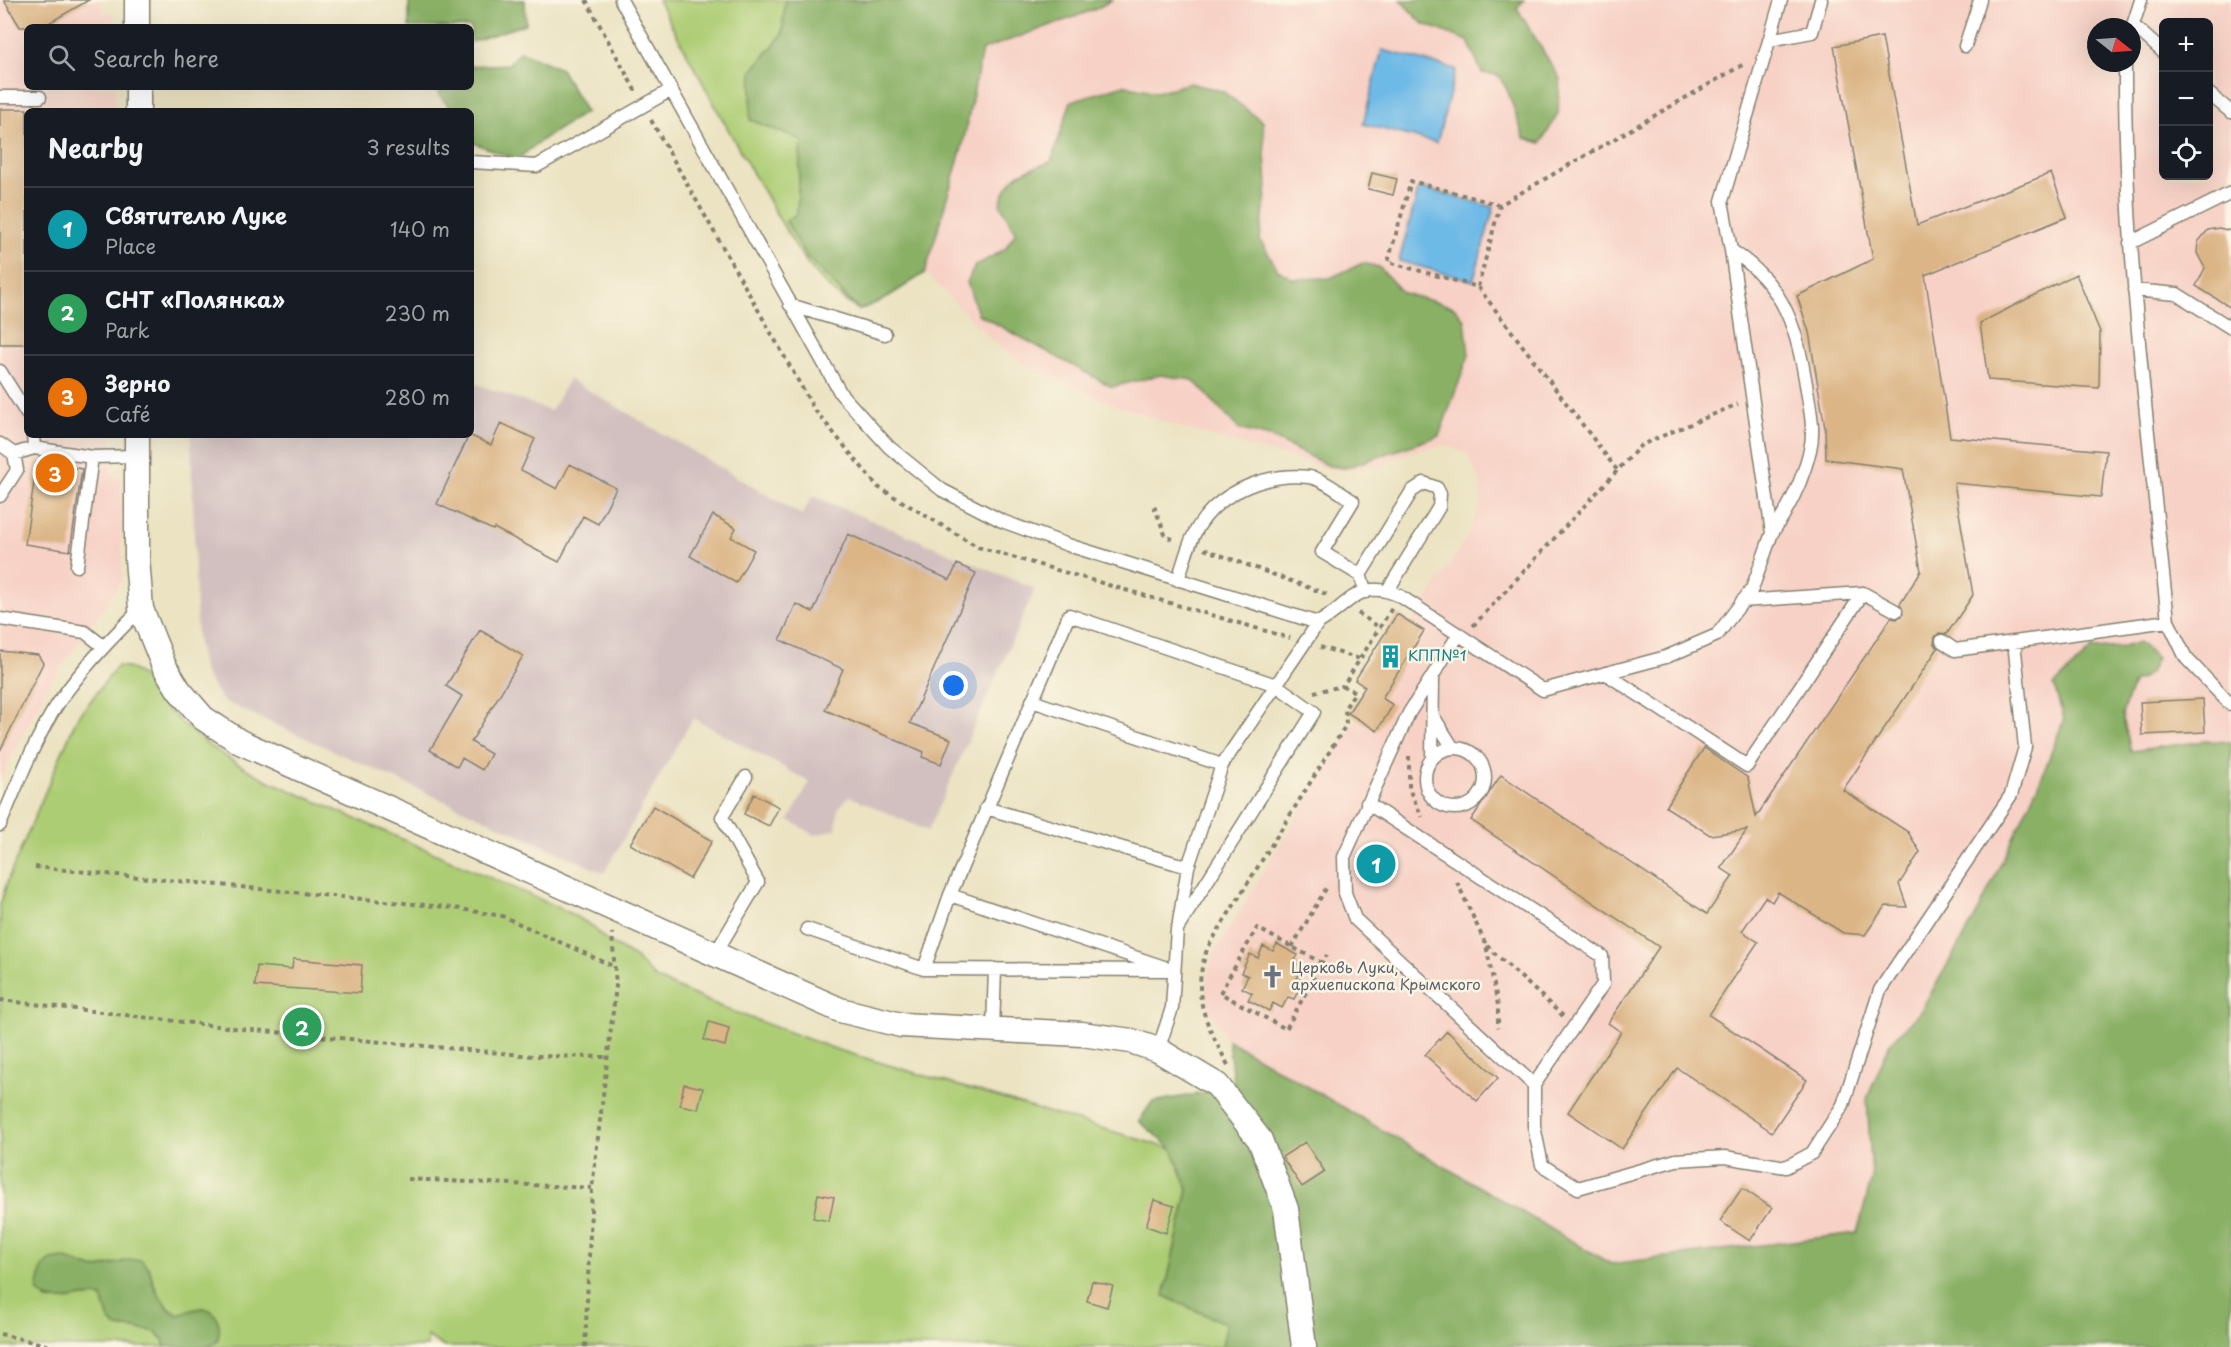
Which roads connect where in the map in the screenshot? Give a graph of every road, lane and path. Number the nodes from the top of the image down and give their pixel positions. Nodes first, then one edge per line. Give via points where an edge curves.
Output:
1 (137, 0) edge
2 (586, 0) edge
3 (621, 0) edge
4 (1781, 0) edge
5 (1821, 0) edge
6 (1980, 0) edge
7 (2141, 0) edge
8 (2135, 18) edge
9 (137, 24) edge
10 (2141, 34) edge
11 (1767, 46) junction
12 (1965, 46) dead end
13 (2159, 49) edge
14 (2125, 72) edge
15 (138, 90) edge
16 (671, 90) junction
17 (0, 97) edge
18 (40, 97) dead end
19 (2213, 97) edge
20 (643, 106) junction
21 (138, 108) edge
22 (2231, 112) edge
23 (474, 162) edge
24 (2231, 194) edge
25 (1500, 205) junction
26 (2130, 243) junction
27 (1731, 250) junction
28 (1478, 287) junction
29 (2134, 290) junction
30 (790, 305) junction
31 (2231, 328) edge
32 (885, 334) dead end
33 (0, 371) edge
34 (1753, 398) junction
35 (24, 409) edge
36 (33, 438) edge
37 (137, 445) edge
38 (34, 448) junction
39 (5, 450) edge
40 (92, 457) junction
41 (1617, 470) junction
42 (0, 496) edge
43 (1154, 506) dead end
44 (1773, 533) junction
45 (1190, 544) junction
46 (76, 566) dead end
47 (1360, 575) junction
48 (1178, 580) junction
49 (1388, 590) junction
50 (1366, 592) junction
51 (1863, 593) junction
52 (1400, 596) junction
53 (1742, 601) junction
54 (1343, 602) junction
55 (141, 609) junction
56 (1896, 611) dead end
57 (0, 619) edge
58 (2168, 621) junction
59 (1318, 623) junction
60 (1380, 628) junction
61 (1461, 635) junction
62 (1942, 641) dead end
63 (2014, 642) junction
64 (1306, 643) junction
65 (103, 646) junction
66 (1360, 659) junction
67 (1605, 673) junction
68 (1433, 676) junction
69 (1276, 685) junction
70 (1343, 686) junction
71 (1293, 697) junction
72 (1032, 701) junction
73 (2231, 705) edge
74 (1433, 716) junction
75 (1453, 748) junction
76 (1432, 758) junction
77 (1222, 765) junction
78 (746, 777) dead end
79 (1367, 803) junction
80 (986, 808) junction
81 (0, 825) edge
82 (1344, 856) junction
83 (35, 867) dead end
84 (1188, 867) junction
85 (950, 895) junction
86 (608, 906) junction
87 (807, 929) dead end
88 (1177, 929) junction
89 (1486, 945) dead end
90 (1292, 947) junction
91 (715, 954) junction
92 (1327, 955) dead end
93 (1322, 963) junction
94 (615, 967) junction
95 (924, 969) junction
96 (995, 969) junction
97 (1173, 970) junction
98 (0, 1000) edge
99 (1574, 1026) junction
100 (993, 1030) junction
101 (1158, 1050) junction
102 (609, 1057) junction
103 (1232, 1072) dead end
104 (1534, 1085) junction
105 (408, 1179) dead end
106 (592, 1188) junction
107 (0, 1334) edge
108 (55, 1347) edge
109 (585, 1347) edge
110 (1304, 1347) edge

1 - 9 street
2 - 20 path
3 - 16 lane
4 - 11 lane
5 - 11 lane via 1812,32
6 - 12 lane
7 - 8 lane
10 - 13 lane
11 - 25 path
11 - 27 lane via 1722,201
14 - 26 lane
15 - 21 street
16 - 20 lane
16 - 30 lane
17 - 18 lane
19 - 22 lane
20 - 23 lane via 537,166
20 - 64 path via 814,409 878,488 978,547
24 - 26 lane
25 - 28 path
25 - 28 path via 1411,180 1388,262
26 - 29 lane
27 - 34 lane
27 - 44 lane via 1754,265 1791,320 1812,421 1811,448 1802,476 1791,506
28 - 41 path
29 - 31 lane via 2177,294
29 - 58 lane
30 - 32 lane
30 - 48 lane via 841,394 888,447 942,490 1002,520
33 - 35 lane
34 - 41 path via 1641,446
34 - 44 lane
36 - 38 lane
37 - 40 lane
37 - 55 street
38 - 39 lane
38 - 40 lane
39 - 42 lane via 17,470
40 - 46 lane
41 - 61 path
43 - 45 path via 1166,537
44 - 53 lane via 1752,589
45 - 47 lane via 1199,524 1232,494 1280,477 1311,477 1353,501 1322,552
45 - 48 lane
45 - 54 path
47 - 49 lane via 1412,491 1424,483 1431,484 1440,494 1439,507
47 - 50 lane
48 - 59 lane
49 - 50 lane
49 - 52 lane
50 - 54 lane
51 - 53 lane
51 - 56 lane
51 - 67 lane via 1747,766
52 - 60 path
52 - 61 lane
53 - 67 lane via 1717,635 1666,657
54 - 59 lane via 1331,616
54 - 60 path
55 - 65 lane
55 - 86 street via 164,666 179,690 203,718 240,742
57 - 65 lane via 85,632
58 - 63 lane
58 - 73 lane via 2186,658
59 - 64 lane
60 - 66 path
61 - 67 lane via 1543,690
61 - 68 lane
62 - 63 lane via 1955,650
63 - 104 lane via 2025,747 2011,795 1880,990 1843,1106 1812,1153 1786,1167 1725,1157 1676,1160 1578,1188 1542,1165 1534,1126
64 - 66 path
64 - 69 lane
65 - 81 lane via 58,703
66 - 70 path
68 - 74 lane
68 - 79 lane via 1409,713
69 - 71 lane
69 - 72 lane via 1069,615
69 - 77 lane
70 - 71 path
70 - 103 path via 1355,692 1345,708 1346,725 1208,946 1200,968 1198,989 1202,1009
71 - 88 lane via 1314,712
72 - 77 lane
72 - 80 lane
74 - 75 lane
74 - 76 lane
75 - 76 lane
75 - 76 lane via 1465,749 1482,764 1484,787 1469,805 1446,807 1428,791 1426,768
77 - 84 lane
78 - 91 lane via 722,817 758,882
79 - 82 lane
79 - 99 lane via 1602,956 1604,984
80 - 84 lane
80 - 85 lane
82 - 90 path
82 - 104 lane via 1345,893 1355,919
83 - 94 path via 455,908 502,916
84 - 88 lane
85 - 95 lane
85 - 97 lane
86 - 91 street
86 - 94 path
87 - 95 lane
88 - 97 lane
89 - 99 path
90 - 93 path
90 - 93 path via 1257,928 1220,993 1286,1029
91 - 100 street via 840,1010 901,1025
92 - 93 path
94 - 102 path
95 - 96 lane
96 - 97 lane
96 - 100 lane
97 - 101 lane via 1173,1008
98 - 102 path via 265,1032 533,1056
99 - 104 lane
100 - 101 street via 1082,1034 1131,1041
101 - 110 street via 1217,1085 1260,1140 1286,1209
102 - 106 path
105 - 106 path
106 - 109 path
107 - 108 path

